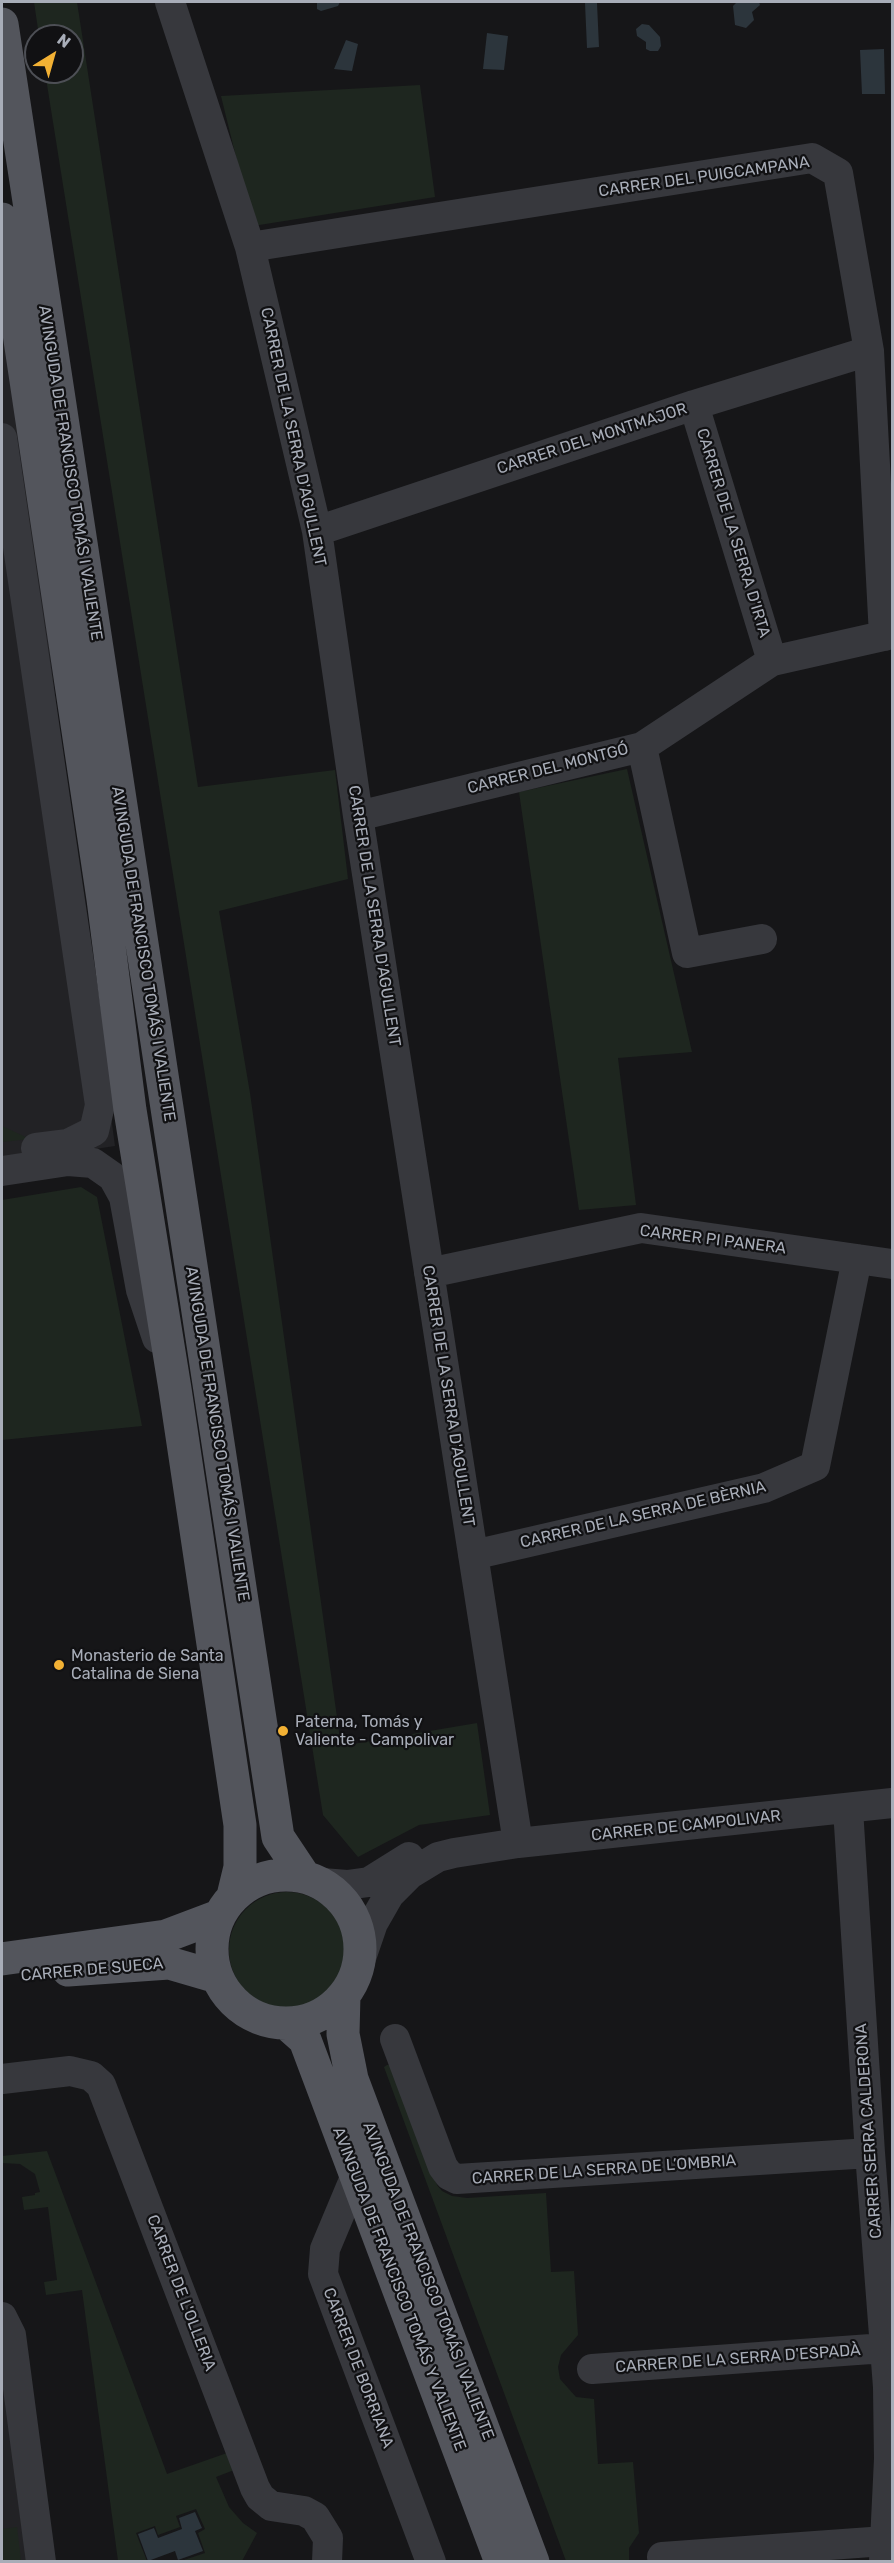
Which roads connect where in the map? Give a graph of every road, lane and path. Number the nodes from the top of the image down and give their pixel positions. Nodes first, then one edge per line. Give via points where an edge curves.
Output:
1 (170, 2) edge
2 (2, 24) edge
3 (2, 219) edge
4 (250, 247) junction
5 (869, 351) junction
6 (694, 405) junction
7 (2, 438) edge
8 (317, 531) junction
9 (888, 635) edge
10 (772, 661) junction
11 (642, 747) junction
12 (358, 816) junction
13 (102, 899) junction
14 (762, 939) dead end
15 (100, 1105) junction
16 (2, 1154) edge
17 (2, 1172) edge
18 (857, 1258) junction
19 (892, 1264) edge
20 (429, 1273) junction
21 (175, 1389) junction
22 (472, 1555) junction
23 (892, 1803) edge
24 (848, 1809) junction
25 (518, 1843) junction
26 (480, 1849) junction
27 (313, 1880) junction
28 (226, 1906) junction
29 (143, 1938) junction
30 (2, 1947) edge
31 (2, 1959) edge
32 (359, 1964) junction
33 (217, 1977) junction
34 (2, 1978) edge
35 (344, 1995) junction
36 (287, 2024) junction
37 (395, 2039) dead end
38 (2, 2079) edge
39 (870, 2153) junction
40 (356, 2175) junction
41 (2, 2317) edge
42 (885, 2349) junction
43 (592, 2369) dead end
44 (884, 2551) edge
45 (662, 2557) dead end
46 (41, 2562) edge
47 (327, 2562) edge
48 (431, 2562) edge
49 (501, 2562) edge
50 (533, 2562) edge

1 - 4 street, CARRER DE LA SERRA D'AGULLENT
2 - 27 main road, AVINGUDA DE FRANCISCO TOMÁS I VALIENTE via 278,1837
3 - 13 main road, AVINGUDA DE FRANCISCO TOMÁS I VALIENTE
4 - 5 street, CARRER DEL PUIGCAMPANA via 812,158 838,173
4 - 8 street, CARRER DE LA SERRA D'AGULLENT
5 - 6 street, CARRER DEL MONTMAJOR
5 - 9 street, CARRER DEL PUIGCAMPANA
6 - 8 street, CARRER DEL MONTMAJOR
6 - 10 street, CARRER DE LA SERRA D'IRTA
7 - 15 street
8 - 12 street, CARRER DE LA SERRA D'AGULLENT
9 - 10 street, CARRER DEL MONTGÓ
10 - 11 street, CARRER DEL MONTGÓ
11 - 12 street, CARRER DEL MONTGÓ
11 - 14 street via 687,953
12 - 20 street, CARRER DE LA SERRA D'AGULLENT
13 - 15 street
13 - 21 main road, AVINGUDA DE FRANCISCO TOMÁS I VALIENTE via 130,1110
15 - 16 street via 94,1131 68,1144
17 - 21 street via 68,1161 93,1163 113,1177 124,1197 141,1290
18 - 19 street, CARRER PI PANERA
18 - 20 street, CARRER PI PANERA via 641,1228
18 - 22 street, CARRER DE LA SERRA DE BÈRNIA via 815,1466 764,1488
20 - 22 street, CARRER DE LA SERRA D'AGULLENT
21 - 28 main road, AVINGUDA DE FRANCISCO TOMÁS I VALIENTE via 240,1825 240,1867
22 - 25 street, CARRER DE LA SERRA D'AGULLENT
23 - 24 street, CARRER DE CAMPOLIVAR
24 - 25 street, CARRER DE CAMPOLIVAR
24 - 39 street, CARRER SERRA CALDERONA
25 - 26 street, CARRER DE CAMPOLIVAR
26 - 27 street, CARRER DE CAMPOLIVAR via 450,1843 432,1845 369,1882 347,1885
26 - 32 street, CARRER DE CAMPOLIVAR via 438,1857 396,1886 373,1923
27 - 28 main road via 278,1874 254,1881
27 - 32 main road via 341,1898 354,1918 360,1940
28 - 29 main road, CARRER DE SUECA via 166,1936
28 - 33 main road via 212,1936
29 - 30 street, CARRER DE SUECA via 133,1933
29 - 31 main road, CARRER DE SUECA
32 - 35 main road
33 - 34 main road, CARRER DE SUECA via 170,1963
33 - 36 main road via 229,1997 247,2012
35 - 36 main road via 329,2010
35 - 50 main road, AVINGUDA DE FRANCISCO TOMÁS I VALIENTE via 343,2034 352,2079
36 - 40 main road, AVINGUDA DE FRANCISCO TOMÁS Y VALIENTE via 305,2040
37 - 39 street, CARRER DE LA SERRA DE L’OMBRIA via 443,2167 457,2179
38 - 47 street, CARRER DE L'OLLERIA via 70,2071 91,2076 101,2085 255,2488 271,2506 304,2511 315,2517 328,2538
39 - 42 street, CARRER SERRA CALDERONA
40 - 48 street, CARRER DE BORRIANA via 325,2249 323,2274
40 - 49 main road, AVINGUDA DE FRANCISCO TOMÁS Y VALIENTE
41 - 46 street via 11,2335
42 - 43 street, CARRER DE LA SERRA D'ESPADÀ
42 - 44 street, CARRER SERRA CALDERONA via 890,2422
44 - 45 street

